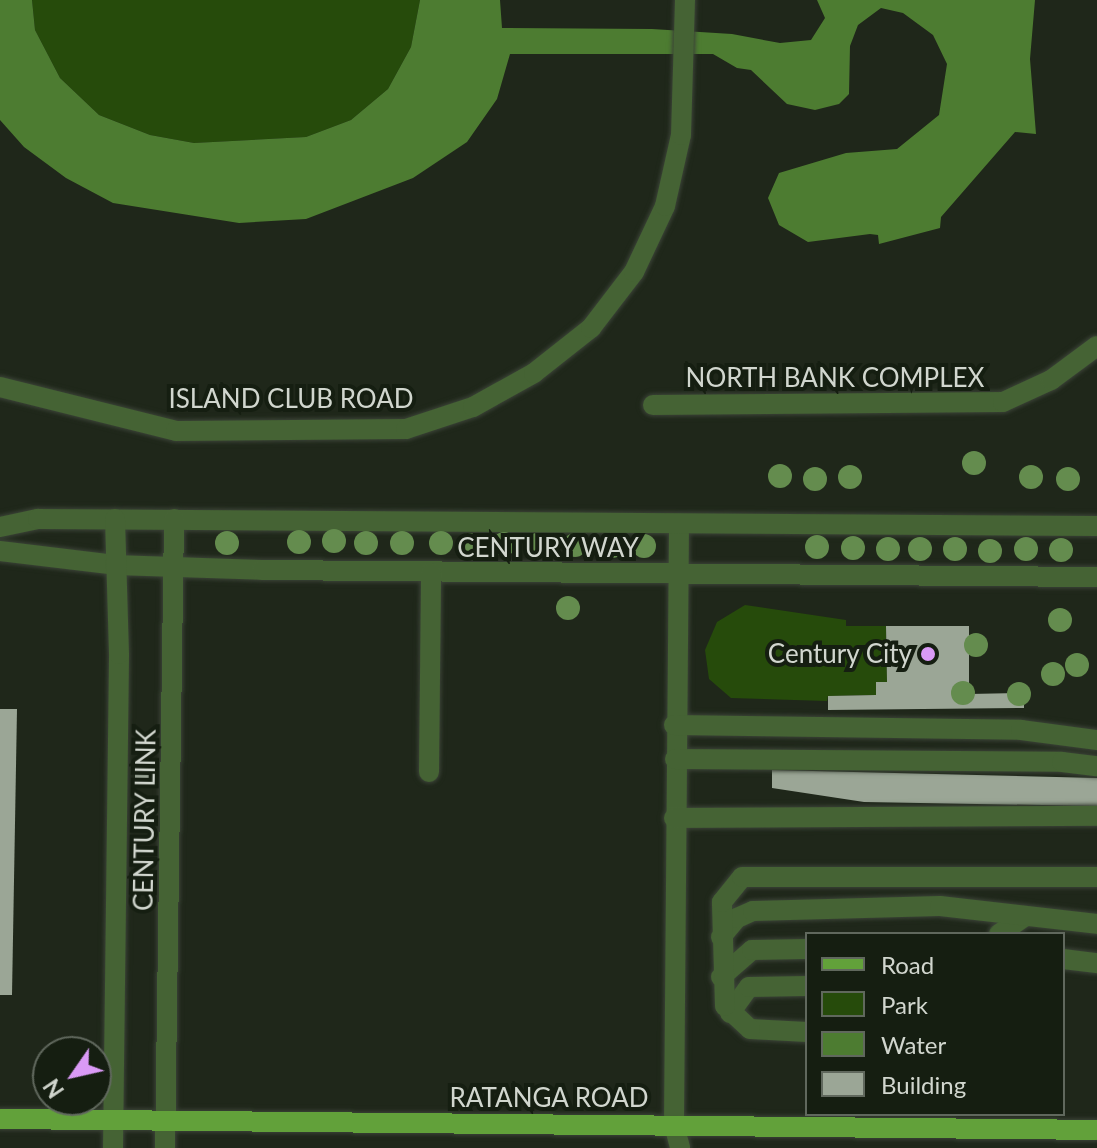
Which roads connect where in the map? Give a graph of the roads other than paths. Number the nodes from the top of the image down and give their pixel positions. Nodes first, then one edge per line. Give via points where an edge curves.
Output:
1 (685, 0) edge
2 (1097, 346) edge
3 (0, 387) edge
4 (653, 405) dead end
5 (115, 519) junction
6 (174, 519) junction
7 (679, 525) junction
8 (1097, 526) edge
9 (0, 527) edge
10 (0, 551) edge
11 (115, 565) junction
12 (174, 568) junction
13 (431, 573) junction
14 (678, 575) junction
15 (1097, 577) edge
16 (674, 725) junction
17 (1097, 740) edge
18 (675, 759) junction
19 (1097, 766) edge
20 (429, 772) dead end
21 (1097, 816) edge
22 (674, 818) junction
23 (1097, 877) edge
24 (1026, 916) junction
25 (1097, 924) edge
26 (1002, 932) edge
27 (721, 937) junction
28 (805, 949) edge
29 (1065, 959) edge
30 (1097, 963) edge
31 (721, 977) junction
32 (805, 986) edge
33 (730, 1013) junction
34 (805, 1032) edge
35 (0, 1119) edge
36 (113, 1120) junction
37 (166, 1122) junction
38 (674, 1125) junction
39 (1097, 1130) edge
40 (113, 1148) edge
41 (165, 1148) edge
42 (680, 1148) edge

1 - 3 street, ISLAND CLUB ROAD via 681,135 665,206 634,272 591,328 534,373 473,407 406,429 176,431
2 - 4 street, NORTH BANK COMPLEX via 1051,380 1003,402
5 - 6 street, CENTURY WAY
5 - 9 street, CENTURY WAY via 38,519
5 - 11 street, CENTURY LINK
6 - 7 street, CENTURY WAY
6 - 12 street, CENTURY LINK
7 - 8 street, CENTURY WAY
7 - 14 street
10 - 11 street, CENTURY WAY
11 - 12 street, CENTURY WAY
11 - 36 street, CENTURY LINK via 119,654
12 - 13 street, CENTURY WAY
12 - 37 street, CENTURY LINK
13 - 14 street, CENTURY WAY
13 - 20 street
14 - 15 street, CENTURY WAY
14 - 16 street
16 - 17 street via 1021,730
16 - 18 street
18 - 19 street
18 - 22 street
21 - 22 street
22 - 38 street
23 - 27 street via 753,874 726,891
24 - 25 street
24 - 26 street
24 - 27 street via 940,906 753,911 737,918
27 - 31 street
28 - 31 street via 752,950
29 - 30 street
31 - 33 street via 722,998
32 - 33 street via 749,987
33 - 34 street via 750,1029
35 - 36 main road, RATANGA ROAD
36 - 37 main road, RATANGA ROAD
36 - 40 street, CENTURY LINK
37 - 38 main road, RATANGA ROAD
37 - 41 street, CENTURY LINK
38 - 39 main road, RATANGA ROAD
38 - 42 street

